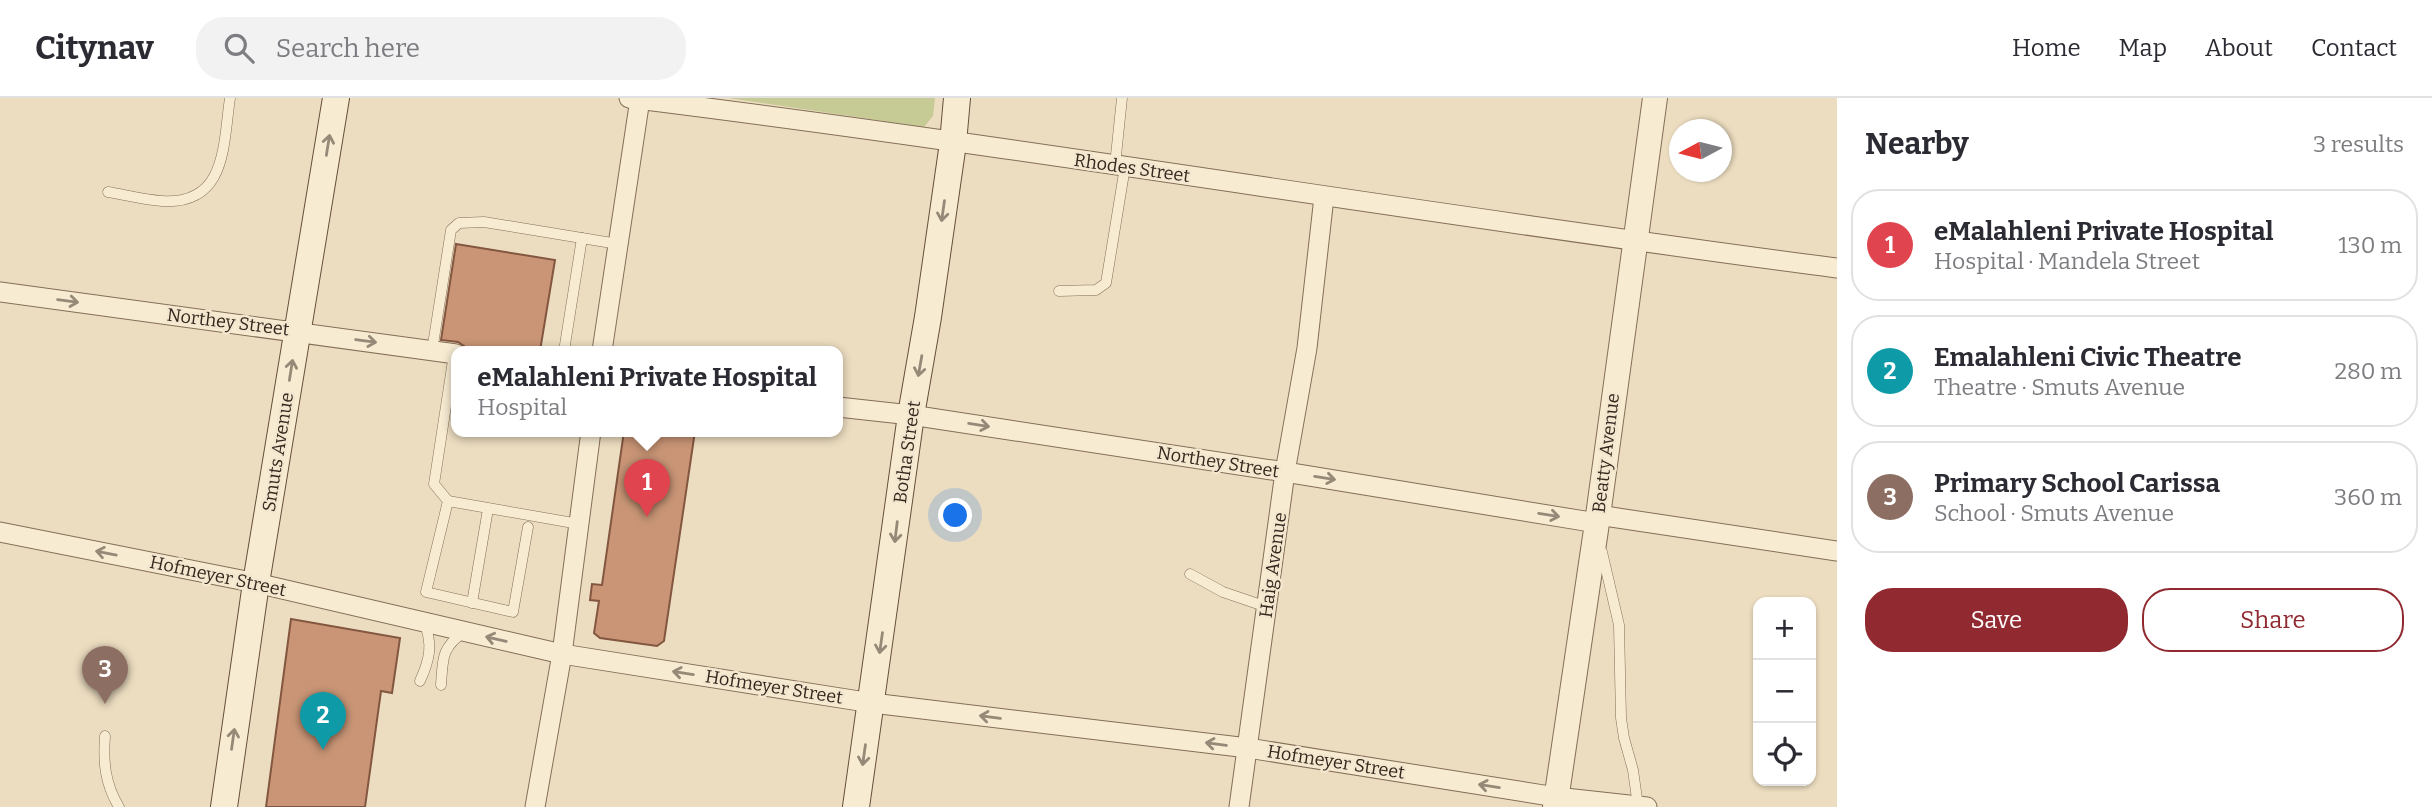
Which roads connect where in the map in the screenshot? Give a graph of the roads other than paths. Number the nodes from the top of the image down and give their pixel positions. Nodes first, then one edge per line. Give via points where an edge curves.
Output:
1 (230, 98) edge
2 (336, 98) edge
3 (957, 98) edge
4 (1122, 98) edge
5 (1655, 98) edge
6 (635, 99) edge
7 (953, 143) junction
8 (1120, 166) junction
9 (108, 192) dead end
10 (1324, 197) junction
11 (582, 238) junction
12 (1634, 242) junction
13 (618, 244) junction
14 (1837, 268) edge
15 (1059, 291) dead end
16 (0, 292) edge
17 (298, 332) junction
18 (566, 346) edge
19 (603, 346) edge
20 (432, 351) junction
21 (451, 353) edge
22 (451, 379) edge
23 (843, 408) edge
24 (911, 415) junction
25 (590, 437) edge
26 (1285, 472) junction
27 (448, 501) junction
28 (488, 509) junction
29 (1598, 519) junction
30 (579, 524) junction
31 (528, 527) dead end
32 (0, 532) edge
33 (1837, 551) edge
34 (1190, 574) dead end
35 (256, 583) junction
36 (471, 603) junction
37 (1267, 607) junction
38 (424, 622) junction
39 (464, 631) junction
40 (562, 654) junction
41 (420, 681) dead end
42 (442, 685) dead end
43 (872, 703) junction
44 (106, 736) dead end
45 (1248, 748) junction
46 (1556, 802) edge
47 (1642, 806) edge
48 (119, 807) edge
49 (224, 807) edge
50 (535, 807) edge
51 (856, 807) edge
52 (1240, 807) edge

1 - 9 lane via 217,173 208,187 179,201
17 -> 2 main road, Smuts Avenue
3 - 7 main road, Botha Street
4 - 8 lane
5 - 12 street, Beatty Avenue
6 - 7 street, Rhodes Street
6 - 13 street
7 - 8 street, Rhodes Street
7 -> 24 main road, Botha Street
8 - 10 street, Rhodes Street
8 - 15 lane via 1106,283 1096,290
10 - 12 street, Rhodes Street
10 - 26 street, Haig Avenue via 1307,348
11 - 13 lane
11 - 18 lane
11 - 20 lane via 484,222 463,221 454,226
12 - 14 street, Rhodes Street
12 - 29 street, Beatty Avenue
13 - 19 street
16 -> 17 street, Northey Street
17 -> 20 street, Northey Street
35 -> 17 main road, Smuts Avenue
20 - 21 street, Northey Street
22 - 27 lane via 434,484
23 - 24 street, Northey Street
24 -> 26 street, Northey Street
24 -> 43 main road, Botha Street
25 - 30 street
26 -> 29 street, Northey Street
26 - 37 street, Haig Avenue
27 - 28 lane
27 - 36 lane via 426,592
28 - 30 lane
28 - 36 lane
29 - 33 street, Northey Street
29 - 46 street, Beatty Avenue
29 - 47 lane via 1619,625 1623,738
30 - 40 street
31 - 36 lane via 513,612
35 -> 32 street, Hofmeyer Street
34 - 37 lane via 1223,592
35 - 38 street, Hofmeyer Street
49 -> 35 main road, Smuts Avenue
37 - 45 street, Haig Avenue
38 - 39 street, Hofmeyer Street
38 - 41 lane via 431,643
40 -> 39 street, Hofmeyer Street
39 - 42 lane via 447,647
43 -> 40 street, Hofmeyer Street
40 - 50 street
45 -> 43 street, Hofmeyer Street
43 -> 51 main road, Botha Street
44 - 48 lane via 103,762
46 -> 45 street, Hofmeyer Street
45 - 52 street, Haig Avenue
46 - 47 street, Hofmeyer Street

